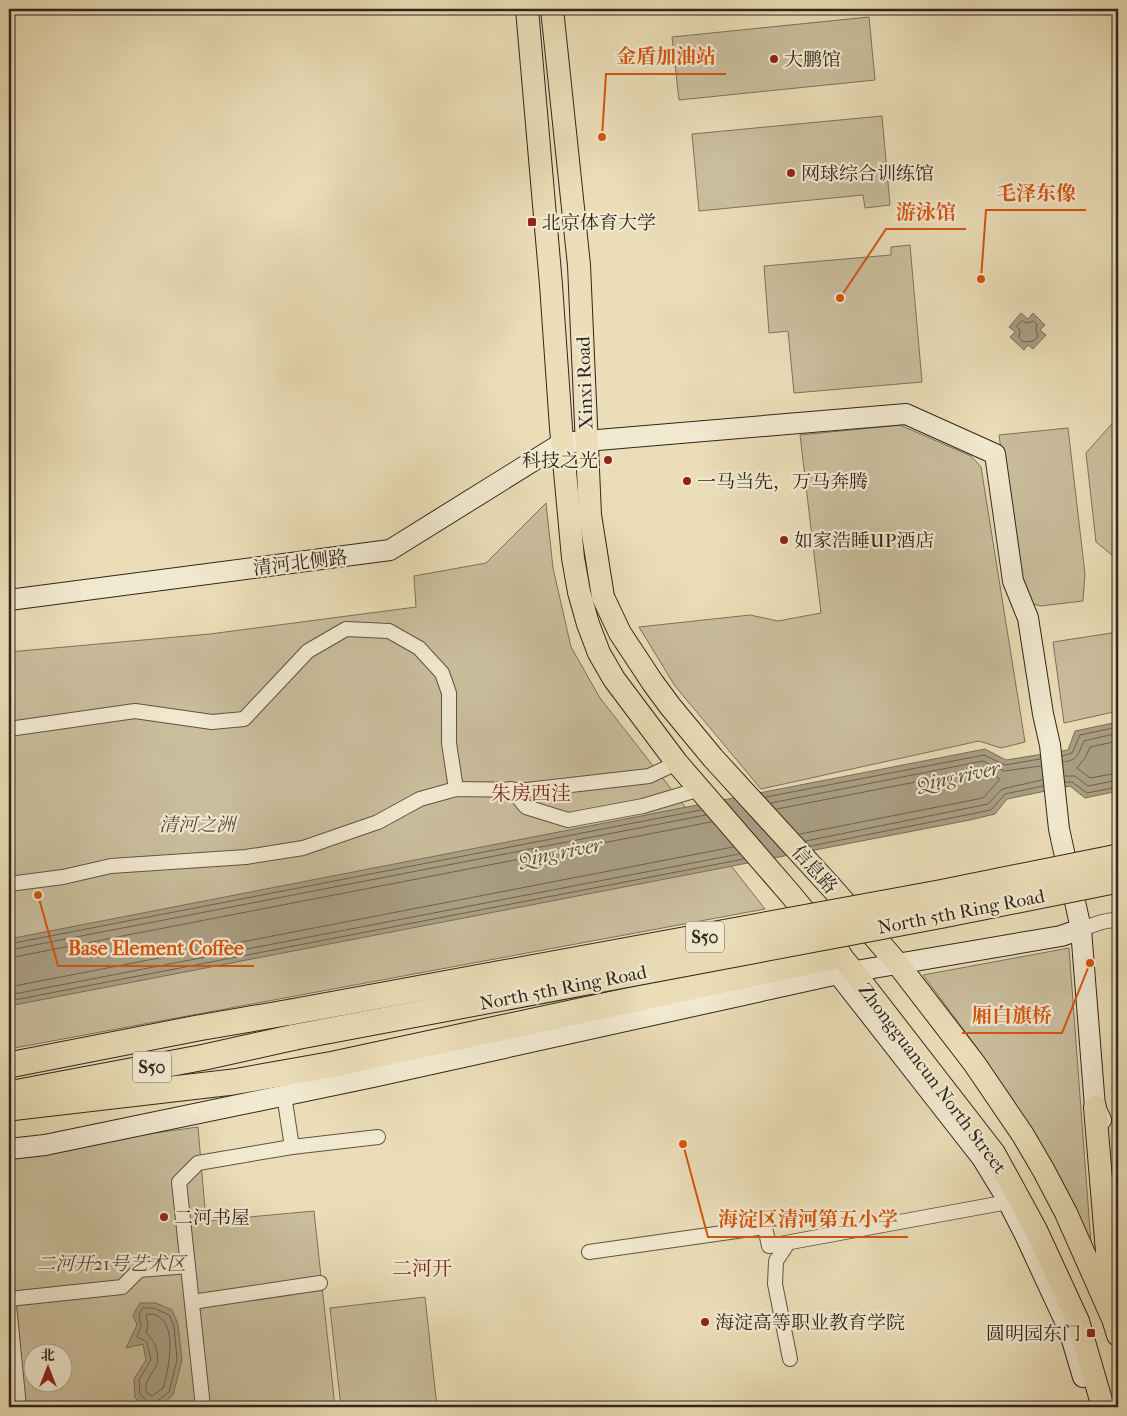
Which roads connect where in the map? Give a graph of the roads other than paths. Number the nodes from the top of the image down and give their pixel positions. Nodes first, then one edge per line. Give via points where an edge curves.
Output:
1 (528, 9) edge
2 (552, 9) edge
3 (586, 441) junction
4 (562, 443) junction
5 (9, 600) edge
6 (9, 729) edge
7 (677, 763) junction
8 (730, 776) joint
9 (697, 785) junction
10 (456, 789) junction
11 (511, 790) junction
12 (1118, 857) edge
13 (1118, 880) edge
14 (9, 884) edge
15 (1118, 919) edge
16 (1081, 929) junction
17 (897, 963) junction
18 (844, 966) junction
19 (9, 1065) edge
20 (9, 1094) edge
21 (284, 1095) junction
22 (1095, 1107) junction
23 (9, 1108) edge
24 (378, 1137) dead end
25 (292, 1147) junction
26 (9, 1149) edge
27 (1008, 1202) junction
28 (788, 1243) junction
29 (589, 1252) dead end
30 (188, 1266) junction
31 (1118, 1273) edge
32 (320, 1284) dead end
33 (9, 1299) edge
34 (192, 1302) junction
35 (9, 1305) edge
36 (1116, 1327) edge
37 (790, 1358) dead end
38 (19, 1407) edge
39 (203, 1407) edge
40 (1092, 1407) edge
41 (1103, 1407) edge

1 - 4 main road, Xinxi Road
2 - 3 main road, Xinxi Road via 579,265
3 - 4 street
3 - 8 main road, Xinxi Road via 590,515 604,597 620,633 653,683
3 - 16 street via 906,414 995,454 1013,581 1028,618 1050,745 1059,829
4 - 5 street, 清河北侧路 via 390,550
4 - 7 main road, Xinxi Road via 573,558 588,624 614,679
6 - 10 street via 135,711 212,722 244,719 308,652 346,629 389,631 419,648 442,673 449,693 449,744
7 - 9 main road, Xinxi Road
7 - 11 street via 649,776
8 - 17 main road, 信息路
9 - 11 street via 642,806 568,820 526,807
9 - 18 main road, 信息路 via 792,896
10 - 11 street
10 - 14 street via 420,800 378,822 303,848 246,857 112,866
12 - 19 highway, North 5th Ring Road / S50, bridge via 920,897
13 - 20 highway, North 5th Ring Road / S50, bridge
15 - 16 street
16 - 17 street via 1061,936
16 - 22 street
17 - 18 street
17 - 36 main road, Zhongguancun North Street via 974,1063 1023,1134 1066,1213
18 - 21 street
18 - 23 highway via 233,1082
18 - 27 street via 982,1158
18 - 41 main road, Zhongguancun North Street via 994,1153 1036,1230 1078,1321
21 - 25 street
21 - 26 street via 45,1145
22 - 31 street via 1108,1137
22 - 36 main road
24 - 25 street
25 - 30 street via 198,1163 179,1182
27 - 28 street
27 - 40 street via 1069,1330
28 - 29 street via 769,1246 765,1226
28 - 37 street via 776,1261 775,1284
30 - 33 street via 139,1270 122,1287
30 - 34 street
32 - 34 street
34 - 39 street
35 - 38 street

